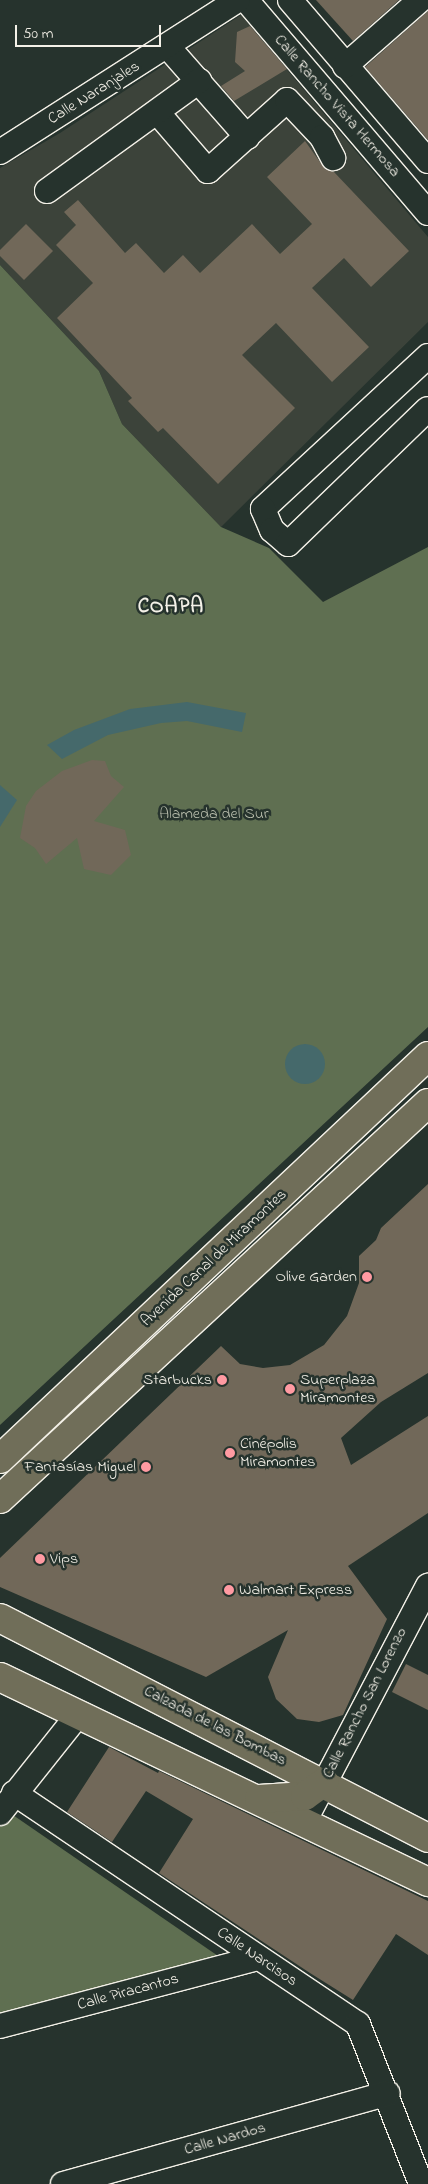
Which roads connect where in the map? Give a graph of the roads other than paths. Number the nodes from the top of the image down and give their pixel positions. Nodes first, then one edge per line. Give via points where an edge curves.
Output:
1 (238, 0) edge
2 (246, 0) edge
3 (290, 0) edge
4 (420, 0) edge
5 (168, 47) junction
6 (345, 66) junction
7 (199, 81) junction
8 (157, 112) junction
9 (247, 137) junction
10 (0, 152) edge
11 (334, 158) dead end
12 (428, 161) edge
13 (48, 191) dead end
14 (425, 202) edge
15 (428, 356) edge
16 (428, 409) edge
17 (428, 1056) edge
18 (428, 1103) edge
19 (0, 1459) edge
20 (0, 1499) edge
21 (428, 1586) edge
22 (0, 1618) edge
23 (0, 1677) edge
24 (78, 1714) junction
25 (324, 1782) junction
26 (14, 1793) junction
27 (256, 1799) junction
28 (0, 1813) edge
29 (304, 1822) junction
30 (428, 1838) edge
31 (428, 1882) edge
32 (257, 1958) junction
33 (0, 2026) edge
34 (388, 2093) junction
35 (63, 2184) edge
36 (421, 2184) edge

1 - 5 street, Calle Naranjales
2 - 14 street, Calle Rancho Vista Hermosa
3 - 6 street, Calle Rancho Vista Hermosa
4 - 6 street
5 - 7 street
5 - 10 street, Calle Naranjales
6 - 12 street, Calle Rancho Vista Hermosa
7 - 8 street
7 - 9 street
8 - 9 street via 208,172
8 - 13 street
9 - 11 street via 287,100 322,137
15 - 16 street via 263,509 272,530 288,544
17 - 19 main road, Avenida Canal de Miramontes
18 - 20 main road, Avenida Canal de Miramontes
21 - 25 street, Calle Rancho San Lorenzo
22 - 25 main road, Calzada de las Bombas
23 - 24 main road
24 - 26 street
24 - 27 main road
25 - 27 main road via 305,1796
25 - 29 street, Calle Rancho San Lorenzo
25 - 30 main road, Calzada de las Bombas
26 - 28 street
26 - 32 street, Calle Narcisos
27 - 29 main road
29 - 31 main road
32 - 33 street, Calle Piracantos
32 - 34 street, Calle Narcisos via 358,2024
34 - 35 street, Calle Nardos
34 - 36 street, Calle Narcisos

